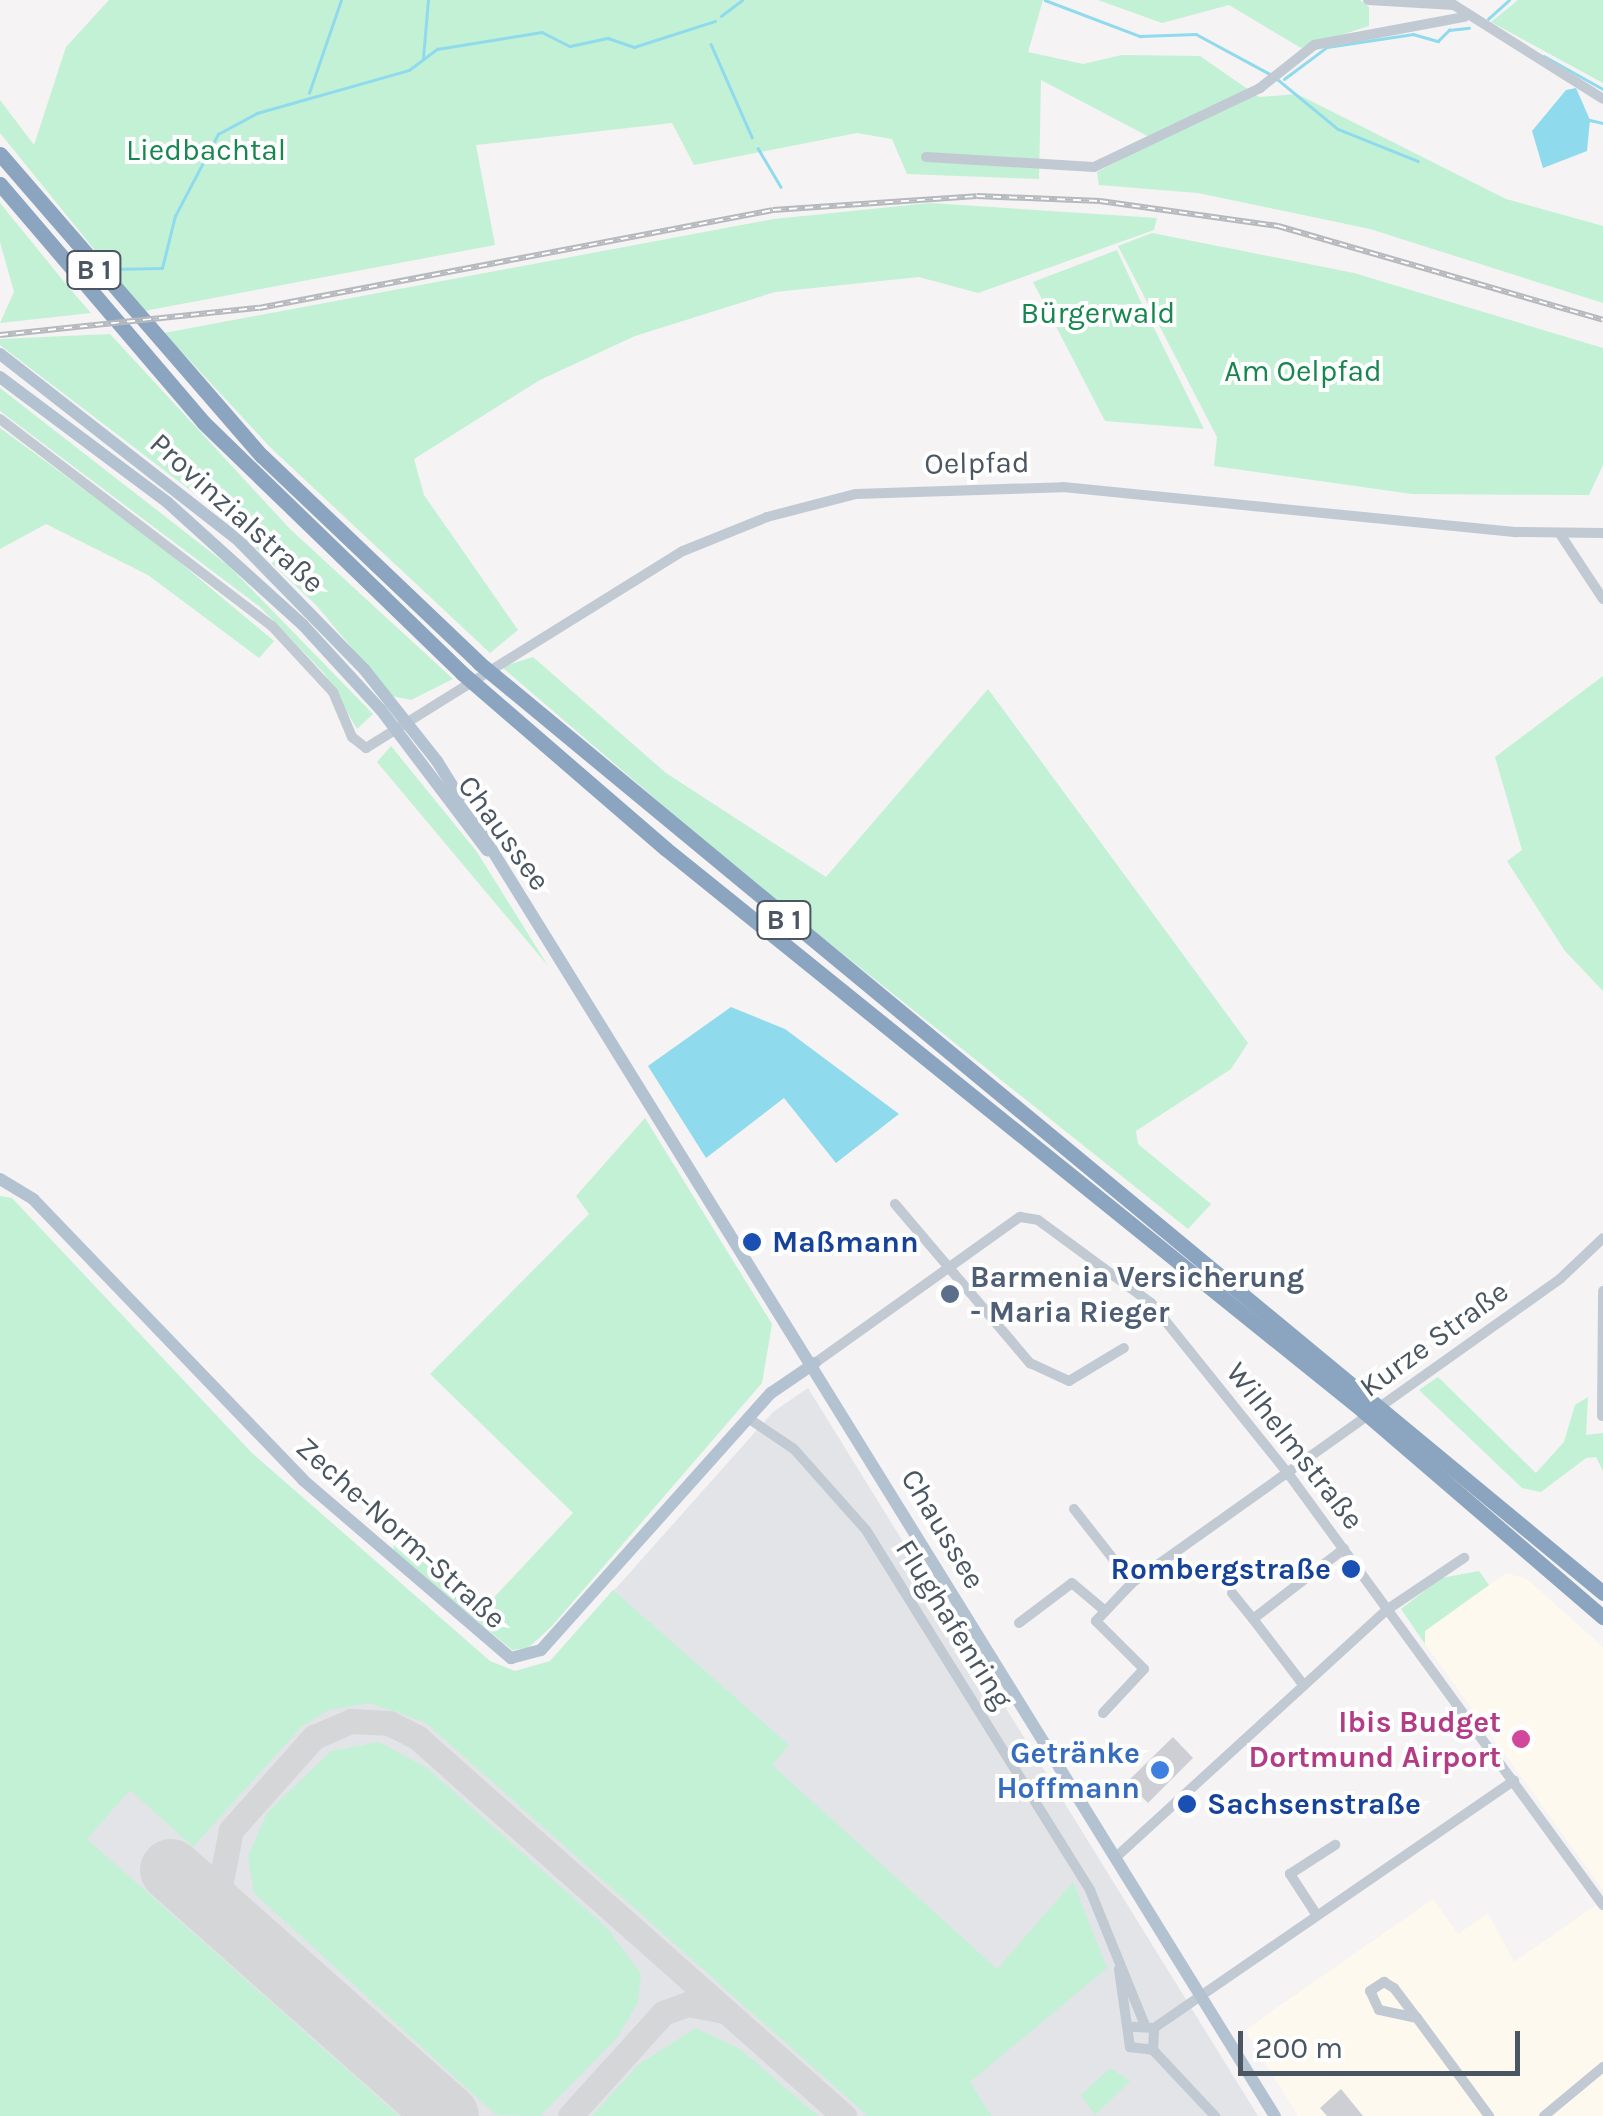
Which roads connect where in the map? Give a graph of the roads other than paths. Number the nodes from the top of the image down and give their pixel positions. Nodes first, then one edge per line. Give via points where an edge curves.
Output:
1 (1368, 0) edge
2 (1462, 13) junction
3 (1603, 100) edge
4 (926, 157) dead end
5 (5, 160) edge
6 (0, 184) edge
7 (0, 354) edge
8 (0, 377) edge
9 (0, 419) edge
10 (1603, 533) edge
11 (1560, 534) junction
12 (1603, 599) edge
13 (402, 726) junction
14 (0, 1179) edge
15 (895, 1204) dead end
16 (1603, 1238) edge
17 (952, 1268) junction
18 (1603, 1291) edge
19 (1124, 1348) dead end
20 (815, 1362) junction
21 (1602, 1416) edge
22 (748, 1418) junction
23 (1290, 1476) junction
24 (1074, 1509) dead end
25 (1344, 1549) junction
26 (1464, 1558) dead end
27 (1132, 1583) junction
28 (1232, 1592) dead end
29 (1603, 1593) edge
30 (1388, 1609) junction
31 (1104, 1610) junction
32 (1603, 1617) edge
33 (1252, 1619) junction
34 (1019, 1623) dead end
35 (1302, 1683) junction
36 (1103, 1713) dead end
37 (1514, 1782) junction
38 (1335, 1845) dead end
39 (1115, 1858) junction
40 (1603, 1905) edge
41 (1316, 1914) junction
42 (1112, 1938) junction
43 (1197, 1994) junction
44 (1416, 2018) junction
45 (1149, 2025) junction
46 (1132, 2027) junction
47 (1153, 2050) junction
48 (1603, 2067) edge
49 (1215, 2116) edge
50 (1276, 2116) edge
51 (1489, 2116) edge
52 (1544, 2116) edge

1 - 2 street
2 - 3 street
2 - 4 street via 1320,42 1269,82 1094,167
5 - 29 highway, B 1 via 182,371 494,677
6 - 32 highway, B 1 via 168,383 462,674 694,872 1362,1410
7 - 13 main road, Provinzialstraße via 240,541
8 - 13 main road, Provinzialstraße via 253,577
9 - 13 street, Provinzialstraße via 272,626 333,692 359,746
10 - 11 street, Oelpfad
11 - 12 street
11 - 13 street, Oelpfad via 1064,488 856,494 767,516 683,552
13 - 20 main road, Chaussee via 568,968
14 - 22 main road, Zeche-Norm-Straße via 46,1212 258,1438 502,1655 541,1650
15 - 17 street
16 - 23 street, Kurze Straße via 1560,1279
17 - 19 street via 1016,1354 1058,1379 1069,1381
17 - 20 street, Wilhelmstraße
17 - 23 street, Wilhelmstraße via 1020,1217 1038,1220 1148,1299
18 - 21 street
20 - 22 main road, Zeche-Norm-Straße
20 - 39 main road, Chaussee
22 - 42 street, Flughafenring via 794,1449 866,1530 1078,1870
23 - 25 street, Wilhelmstraße
23 - 27 street
24 - 27 street
25 - 30 street, Wilhelmstraße
25 - 33 street
26 - 30 street
27 - 31 street
28 - 33 street
30 - 35 street
30 - 37 street, Wilhelmstraße
31 - 34 street via 1072,1583
31 - 36 street via 1100,1630 1144,1669
33 - 35 street
35 - 39 street
37 - 40 street, Wilhelmstraße
37 - 41 street
38 - 41 street via 1290,1874
39 - 43 main road, Chaussee
41 - 43 street
42 - 45 street, Flughafenring
42 - 46 street, Flughafenring
43 - 45 street
43 - 50 main road, Chaussee
44 - 44 street via 1389,1984 1370,1990 1378,2010
44 - 51 street
45 - 46 street
45 - 47 street, Flughafenring
46 - 47 street, Flughafenring via 1130,2047
47 - 49 street, Flughafenring
48 - 52 street

